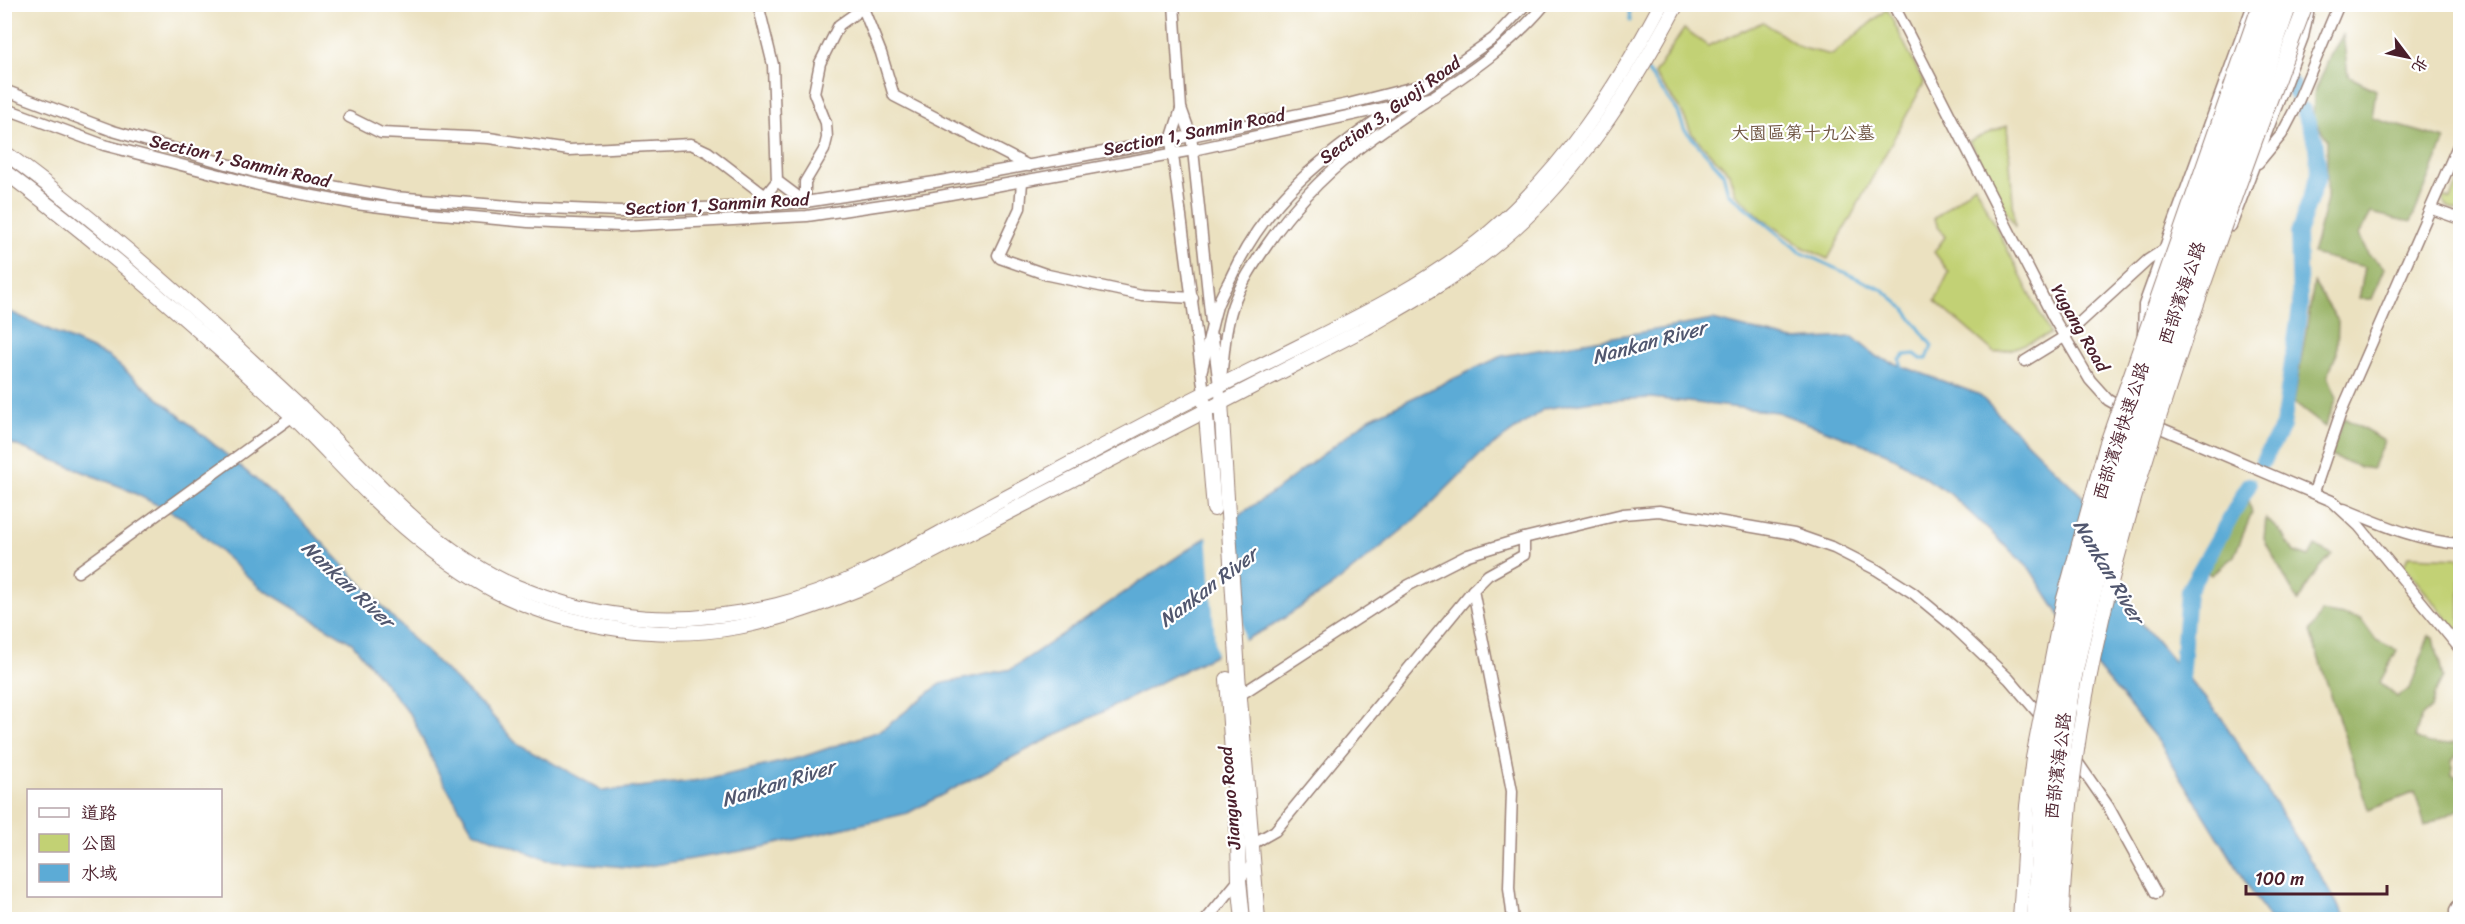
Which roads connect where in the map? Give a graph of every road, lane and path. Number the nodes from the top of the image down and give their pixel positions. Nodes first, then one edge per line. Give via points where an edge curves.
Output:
1 (758, 4) edge
2 (1174, 4) edge
3 (1526, 4) edge
4 (1545, 4) edge
5 (1661, 4) edge
6 (1677, 4) edge
7 (1893, 4) edge
8 (2253, 4) edge
9 (2260, 4) edge
10 (2275, 4) edge
11 (2289, 4) edge
12 (2308, 4) edge
13 (2339, 4) edge
14 (863, 6) edge
15 (1430, 83) junction
16 (4, 90) edge
17 (1434, 97) junction
18 (1395, 107) junction
19 (4, 108) edge
20 (1181, 108) junction
21 (349, 117) dead end
22 (1191, 136) junction
23 (1171, 140) junction
24 (2460, 141) edge
25 (1193, 150) junction
26 (4, 152) edge
27 (1173, 154) junction
28 (1029, 166) junction
29 (2252, 170) junction
30 (4, 171) edge
31 (777, 181) junction
32 (1022, 182) junction
33 (765, 195) junction
34 (805, 202) junction
35 (776, 204) junction
36 (757, 206) junction
37 (2432, 209) junction
38 (807, 216) junction
39 (2460, 219) edge
40 (2162, 251) junction
41 (1193, 298) junction
42 (1211, 330) junction
43 (2064, 337) junction
44 (2025, 362) dead end
45 (1202, 369) junction
46 (1220, 386) junction
47 (1204, 393) junction
48 (1221, 402) junction
49 (1206, 410) junction
50 (2125, 410) junction
51 (293, 416) junction
52 (2148, 422) junction
53 (2314, 492) junction
54 (2341, 508) junction
55 (1214, 509) dead end
56 (1524, 537) junction
57 (2460, 544) edge
58 (78, 572) dead end
59 (1473, 590) junction
60 (2460, 649) edge
61 (1233, 676) junction
62 (1240, 695) junction
63 (1252, 844) junction
64 (1254, 862) junction
65 (1239, 880) junction
66 (2156, 893) dead end
67 (2460, 902) edge
68 (1206, 920) edge
69 (1243, 920) edge
70 (1258, 920) edge
71 (1513, 920) edge
72 (2020, 920) edge
73 (2035, 920) edge
74 (2049, 920) edge
75 (2062, 920) edge
76 (2454, 920) edge

1 - 31 street via 773,65
2 - 20 street
3 - 15 street, Section 3, Guoji Road via 1494,38
4 - 17 street, Section 3, Guoji Road via 1516,37
5 - 46 main road via 1581,135 1547,176 1485,236 1406,291
6 - 48 main road via 1594,142 1552,192 1499,242 1429,292
7 - 43 street, Yugang Road
8 - 40 street
9 - 72 main road, 西部濱海公路, bridge via 2106,446 2063,602 2033,758
10 - 73 highway, 西部濱海快速公路, bridge via 2136,398 2090,545 2058,692 2043,784
11 - 74 highway, 西部濱海快速公路, bridge via 2176,324 2117,502 2095,585 2071,693 2058,779
12 - 29 street via 2302,37
12 - 75 main road, 西部濱海公路, bridge via 2247,160 2181,349 2119,549 2096,640 2078,737
13 - 29 street via 2282,134
14 - 28 street via 894,96
14 - 34 street via 839,25 820,63 814,93 826,123 827,138 805,182
15 - 18 street, Section 3, Guoji Road
15 - 22 street, Section 1, Sanmin Road
16 - 36 street, Section 1, Sanmin Road via 113,131 258,173 394,197 620,211
17 - 18 street, Section 1, Sanmin Road
17 - 46 street, Section 3, Guoji Road via 1334,169 1271,239 1233,306
18 - 25 street, Section 1, Sanmin Road
18 - 42 street, Section 3, Guoji Road via 1323,159 1275,206 1238,263 1218,304
19 - 38 street, Section 1, Sanmin Road via 104,145 261,186 356,204 518,221 620,226
20 - 22 street
20 - 23 street
21 - 33 street via 381,132 489,138 569,150 691,144 708,152
22 - 23 street, Section 1, Sanmin Road
22 - 25 street
23 - 27 street
23 - 28 street, Section 1, Sanmin Road
24 - 37 street
25 - 27 street, Section 1, Sanmin Road
25 - 42 street
26 - 47 main road via 146,265 300,406 421,525 509,584 574,607 687,620 740,613 811,596 880,566
27 - 32 street, Section 1, Sanmin Road
27 - 41 street
28 - 34 street, Section 1, Sanmin Road
29 - 52 street via 2201,305 2167,363
30 - 51 main road via 144,283
31 - 33 street
31 - 34 street
32 - 38 street, Section 1, Sanmin Road
32 - 41 street via 1020,208 1000,258 1048,275 1142,295
33 - 35 street
33 - 36 street
34 - 35 street, Section 1, Sanmin Road
34 - 38 street
35 - 36 street, Section 1, Sanmin Road
37 - 39 street
37 - 53 street via 2340,415
40 - 43 street
40 - 50 street via 2144,305 2142,357
41 - 45 street
42 - 45 street, Section 3, Guoji Road
42 - 46 street
43 - 44 street
43 - 50 street, Yugang Road via 2090,380 2108,400
45 - 47 street
46 - 47 main road
46 - 48 street
47 - 49 main road
48 - 49 main road
48 - 61 main road
49 - 51 main road via 866,586 814,607 739,627 650,632 568,620 495,591 414,535
49 - 55 main road
50 - 52 street, Yugang Road
51 - 58 street
52 - 53 street, Yugang Road
53 - 54 street, Yugang Road
54 - 57 street via 2407,535
54 - 60 street, Yugang Road
56 - 59 street via 1524,555 1488,575
56 - 62 street via 1468,555 1409,585
56 - 66 street via 1623,514 1659,511 1794,534 1834,548 1877,570 1954,627 2021,693 2069,749 2108,806
59 - 63 street via 1275,831
59 - 71 street via 1512,791 1509,888
61 - 62 main road, Jianguo Road
61 - 65 main road, Jianguo Road
62 - 63 main road, Jianguo Road
63 - 64 main road, Jianguo Road
64 - 65 street
64 - 70 main road, Jianguo Road
65 - 68 street
65 - 69 main road, Jianguo Road
67 - 76 street

